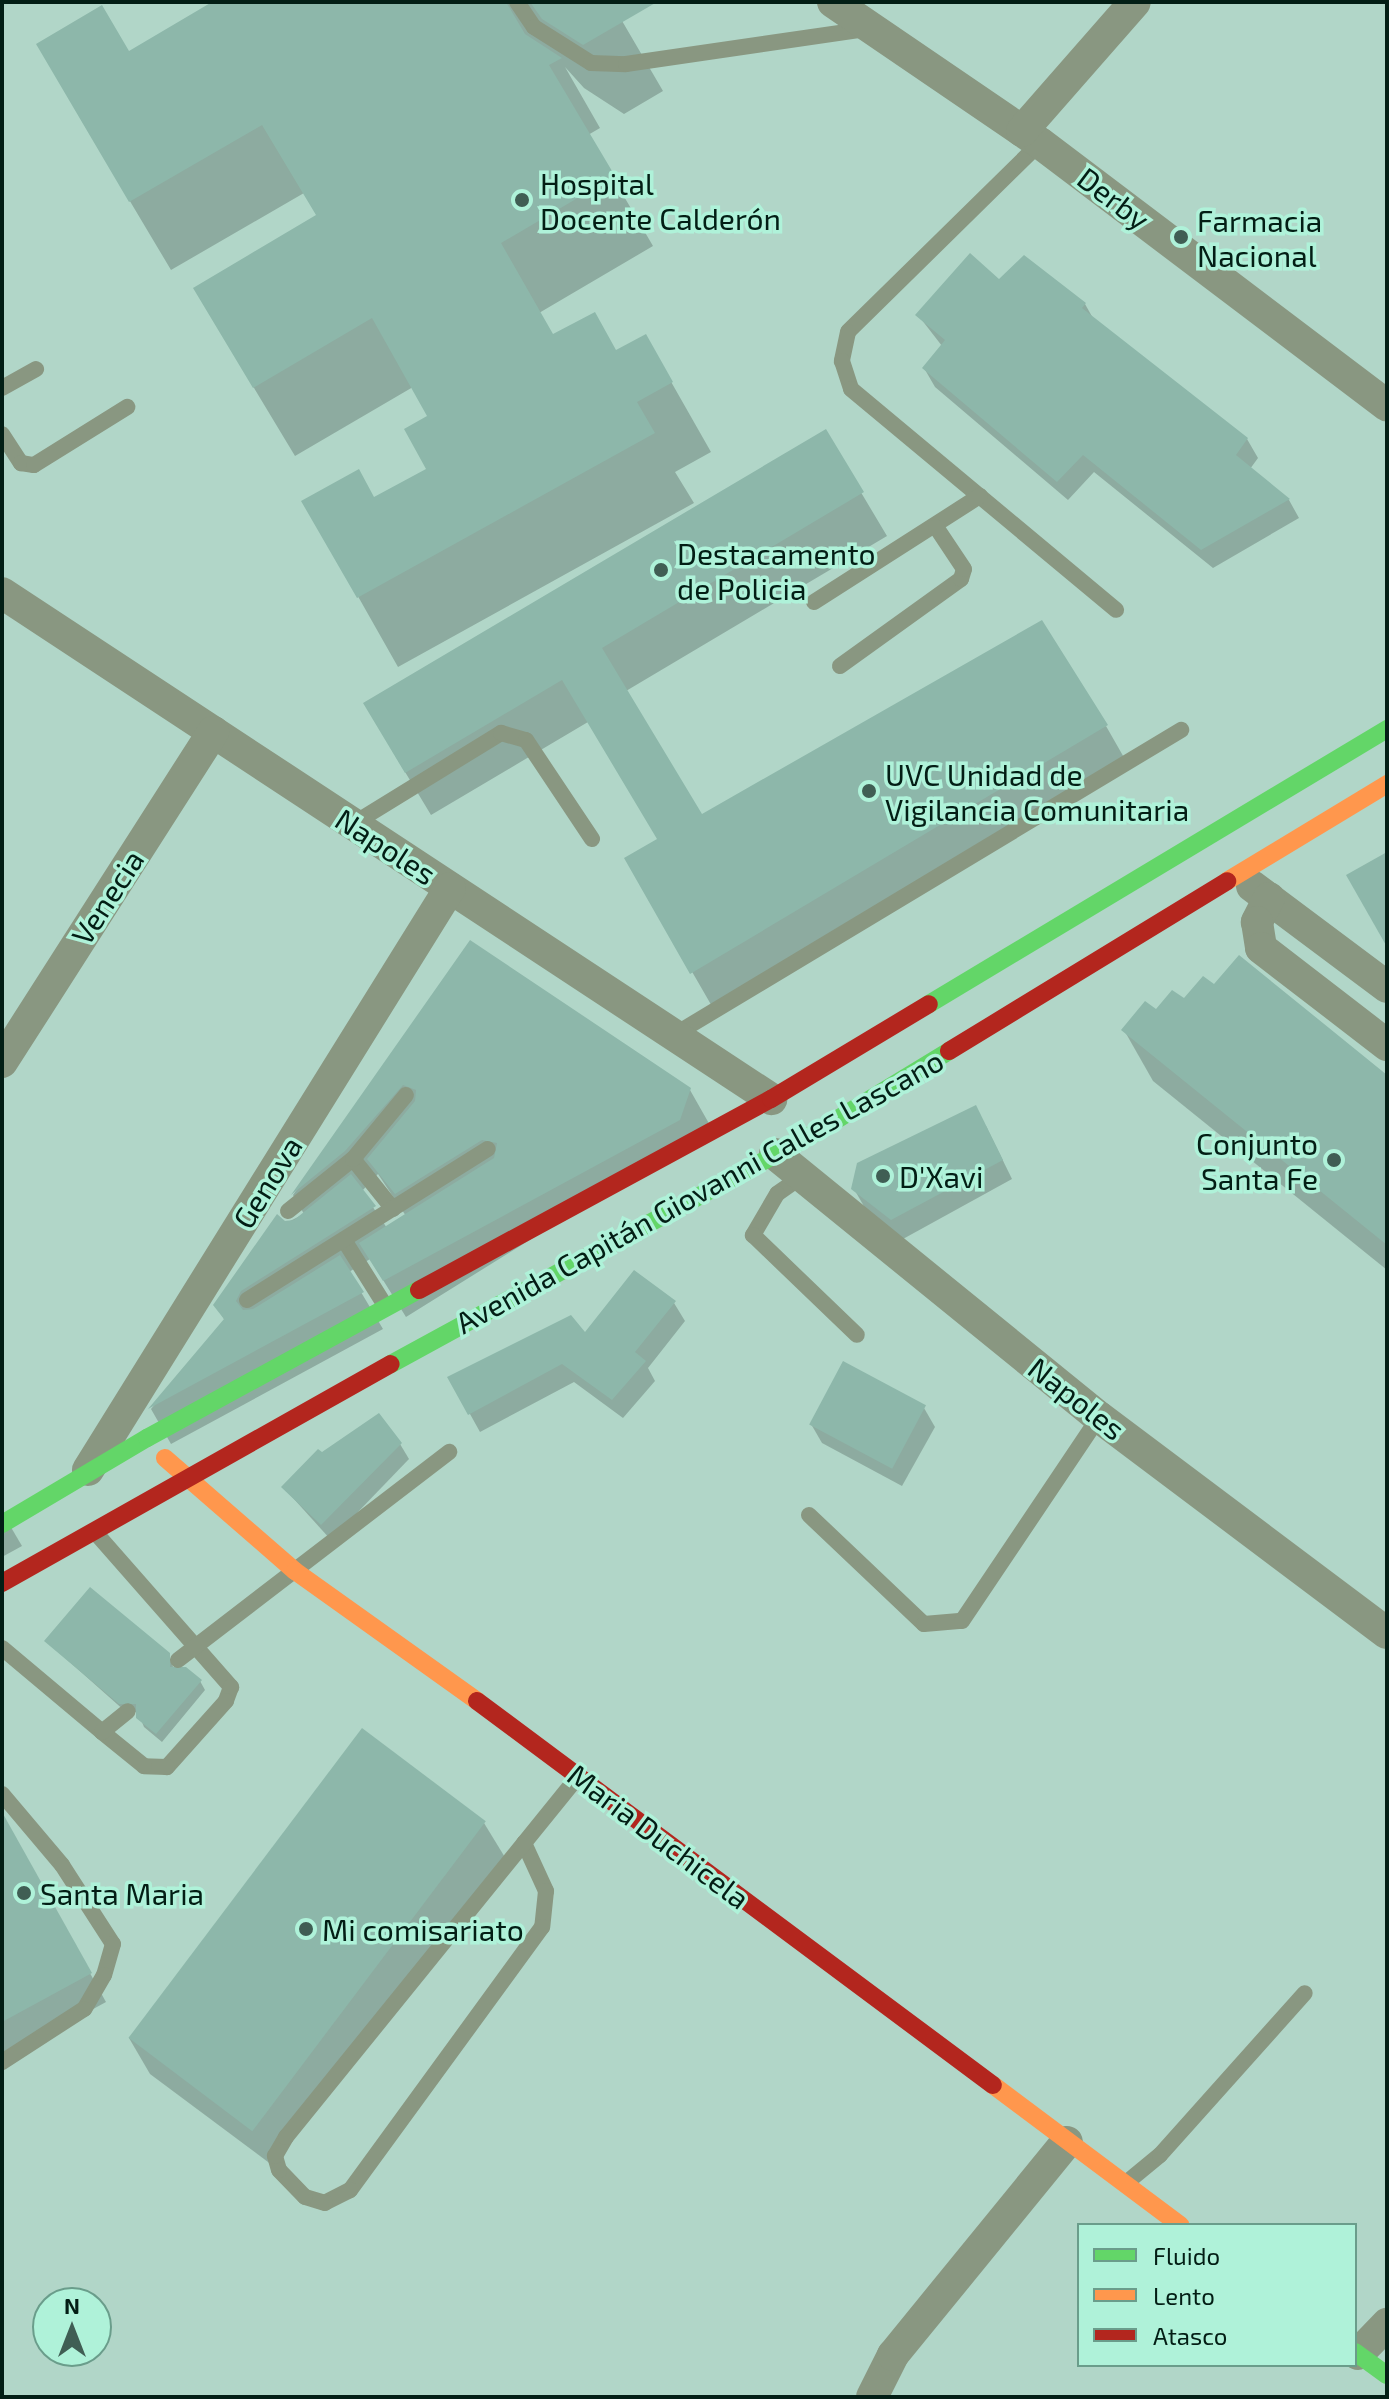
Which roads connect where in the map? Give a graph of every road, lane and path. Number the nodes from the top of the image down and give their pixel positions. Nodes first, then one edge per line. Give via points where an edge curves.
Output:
1 (517, 2) edge
2 (833, 2) edge
3 (1135, 2) edge
4 (870, 28) junction
5 (1031, 137) junction
6 (36, 369) dead end
7 (2, 388) edge
8 (1387, 405) edge
9 (127, 407) dead end
10 (2, 434) edge
11 (980, 496) junction
12 (936, 527) junction
13 (2, 593) edge
14 (814, 602) dead end
15 (1116, 610) dead end
16 (840, 666) dead end
17 (1387, 729) edge
18 (1181, 730) dead end
19 (213, 732) junction
20 (1387, 784) edge
21 (353, 824) junction
22 (592, 839) dead end
23 (1236, 873) junction
24 (450, 888) junction
25 (1269, 898) junction
26 (1387, 987) edge
27 (674, 1035) junction
28 (1387, 1045) edge
29 (2, 1062) edge
30 (406, 1095) dead end
31 (771, 1099) junction
32 (488, 1149) dead end
33 (775, 1154) junction
34 (353, 1159) junction
35 (801, 1177) junction
36 (393, 1209) junction
37 (288, 1211) dead end
38 (344, 1240) junction
39 (247, 1300) dead end
40 (387, 1308) junction
41 (857, 1335) dead end
42 (1099, 1417) junction
43 (147, 1438) junction
44 (449, 1452) dead end
45 (84, 1475) junction
46 (182, 1478) junction
47 (809, 1515) dead end
48 (2, 1524) edge
49 (93, 1530) junction
50 (295, 1571) junction
51 (2, 1583) edge
52 (1387, 1633) edge
53 (196, 1646) junction
54 (2, 1648) edge
55 (178, 1660) dead end
56 (128, 1711) dead end
57 (102, 1732) junction
58 (579, 1775) junction
59 (2, 1794) edge
60 (524, 1843) junction
61 (1305, 1993) dead end
62 (2, 2062) edge
63 (1067, 2142) junction
64 (1125, 2184) junction
65 (1177, 2223) edge
66 (1387, 2324) edge
67 (1357, 2352) edge
68 (1357, 2354) edge
69 (1387, 2375) edge
70 (872, 2397) edge

1 - 4 lane via 534,27 591,63 626,64
2 - 4 street, Derby
3 - 5 street
4 - 5 street, Derby
5 - 8 street, Derby
5 - 11 lane via 848,332 842,361 851,389
6 - 7 lane
9 - 10 lane via 34,465 21,463
11 - 12 lane
11 - 15 lane
12 - 14 lane
12 - 16 lane via 964,569 961,579
13 - 19 street, Napoles
17 - 31 main road, Avenida Capitán Giovanni Calles Lascano
18 - 27 lane
19 - 21 street, Napoles
19 - 29 street, Venecia
20 - 23 main road, Avenida Capitán Giovanni Calles Lascano
21 - 22 lane via 501,733 526,740
21 - 24 street, Napoles
23 - 25 street
23 - 33 main road, Avenida Capitán Giovanni Calles Lascano
24 - 27 street, Napoles
24 - 45 street, Genova
25 - 26 street
25 - 28 street via 1257,922 1261,948
27 - 31 street, Napoles
30 - 34 lane
31 - 40 main road, Avenida Capitán Giovanni Calles Lascano
32 - 36 lane
33 - 35 street, Napoles
33 - 46 main road, Avenida Capitán Giovanni Calles Lascano
34 - 36 lane
34 - 37 lane
35 - 41 lane via 777,1194 753,1235
35 - 42 street, Napoles
36 - 38 lane
38 - 39 lane
38 - 40 lane
40 - 43 main road, Avenida Capitán Giovanni Calles Lascano
42 - 47 lane via 962,1621 924,1624
42 - 52 street, Napoles
43 - 45 main road, Avenida Capitán Giovanni Calles Lascano
43 - 46 main road, Maria Duchicela
44 - 50 lane
45 - 48 main road, Avenida Capitán Giovanni Calles Lascano
46 - 49 main road, Avenida Capitán Giovanni Calles Lascano
46 - 50 main road, Maria Duchicela
49 - 51 main road, Avenida Capitán Giovanni Calles Lascano
49 - 53 lane
50 - 53 lane
50 - 58 main road, Maria Duchicela
53 - 55 lane
53 - 57 lane via 231,1687 226,1701 167,1767 144,1766
54 - 57 lane
56 - 57 lane
58 - 60 lane
58 - 63 main road, Maria Duchicela
59 - 62 lane via 62,1865 113,1944 104,1975 84,2009
60 - 60 lane via 286,2137 275,2156 279,2170 305,2197 325,2203 350,2190 542,1927 546,1891
61 - 64 lane via 1160,2155
63 - 64 main road, Maria Duchicela
63 - 70 street via 893,2355
64 - 65 main road, Maria Duchicela
66 - 67 street
68 - 69 main road

